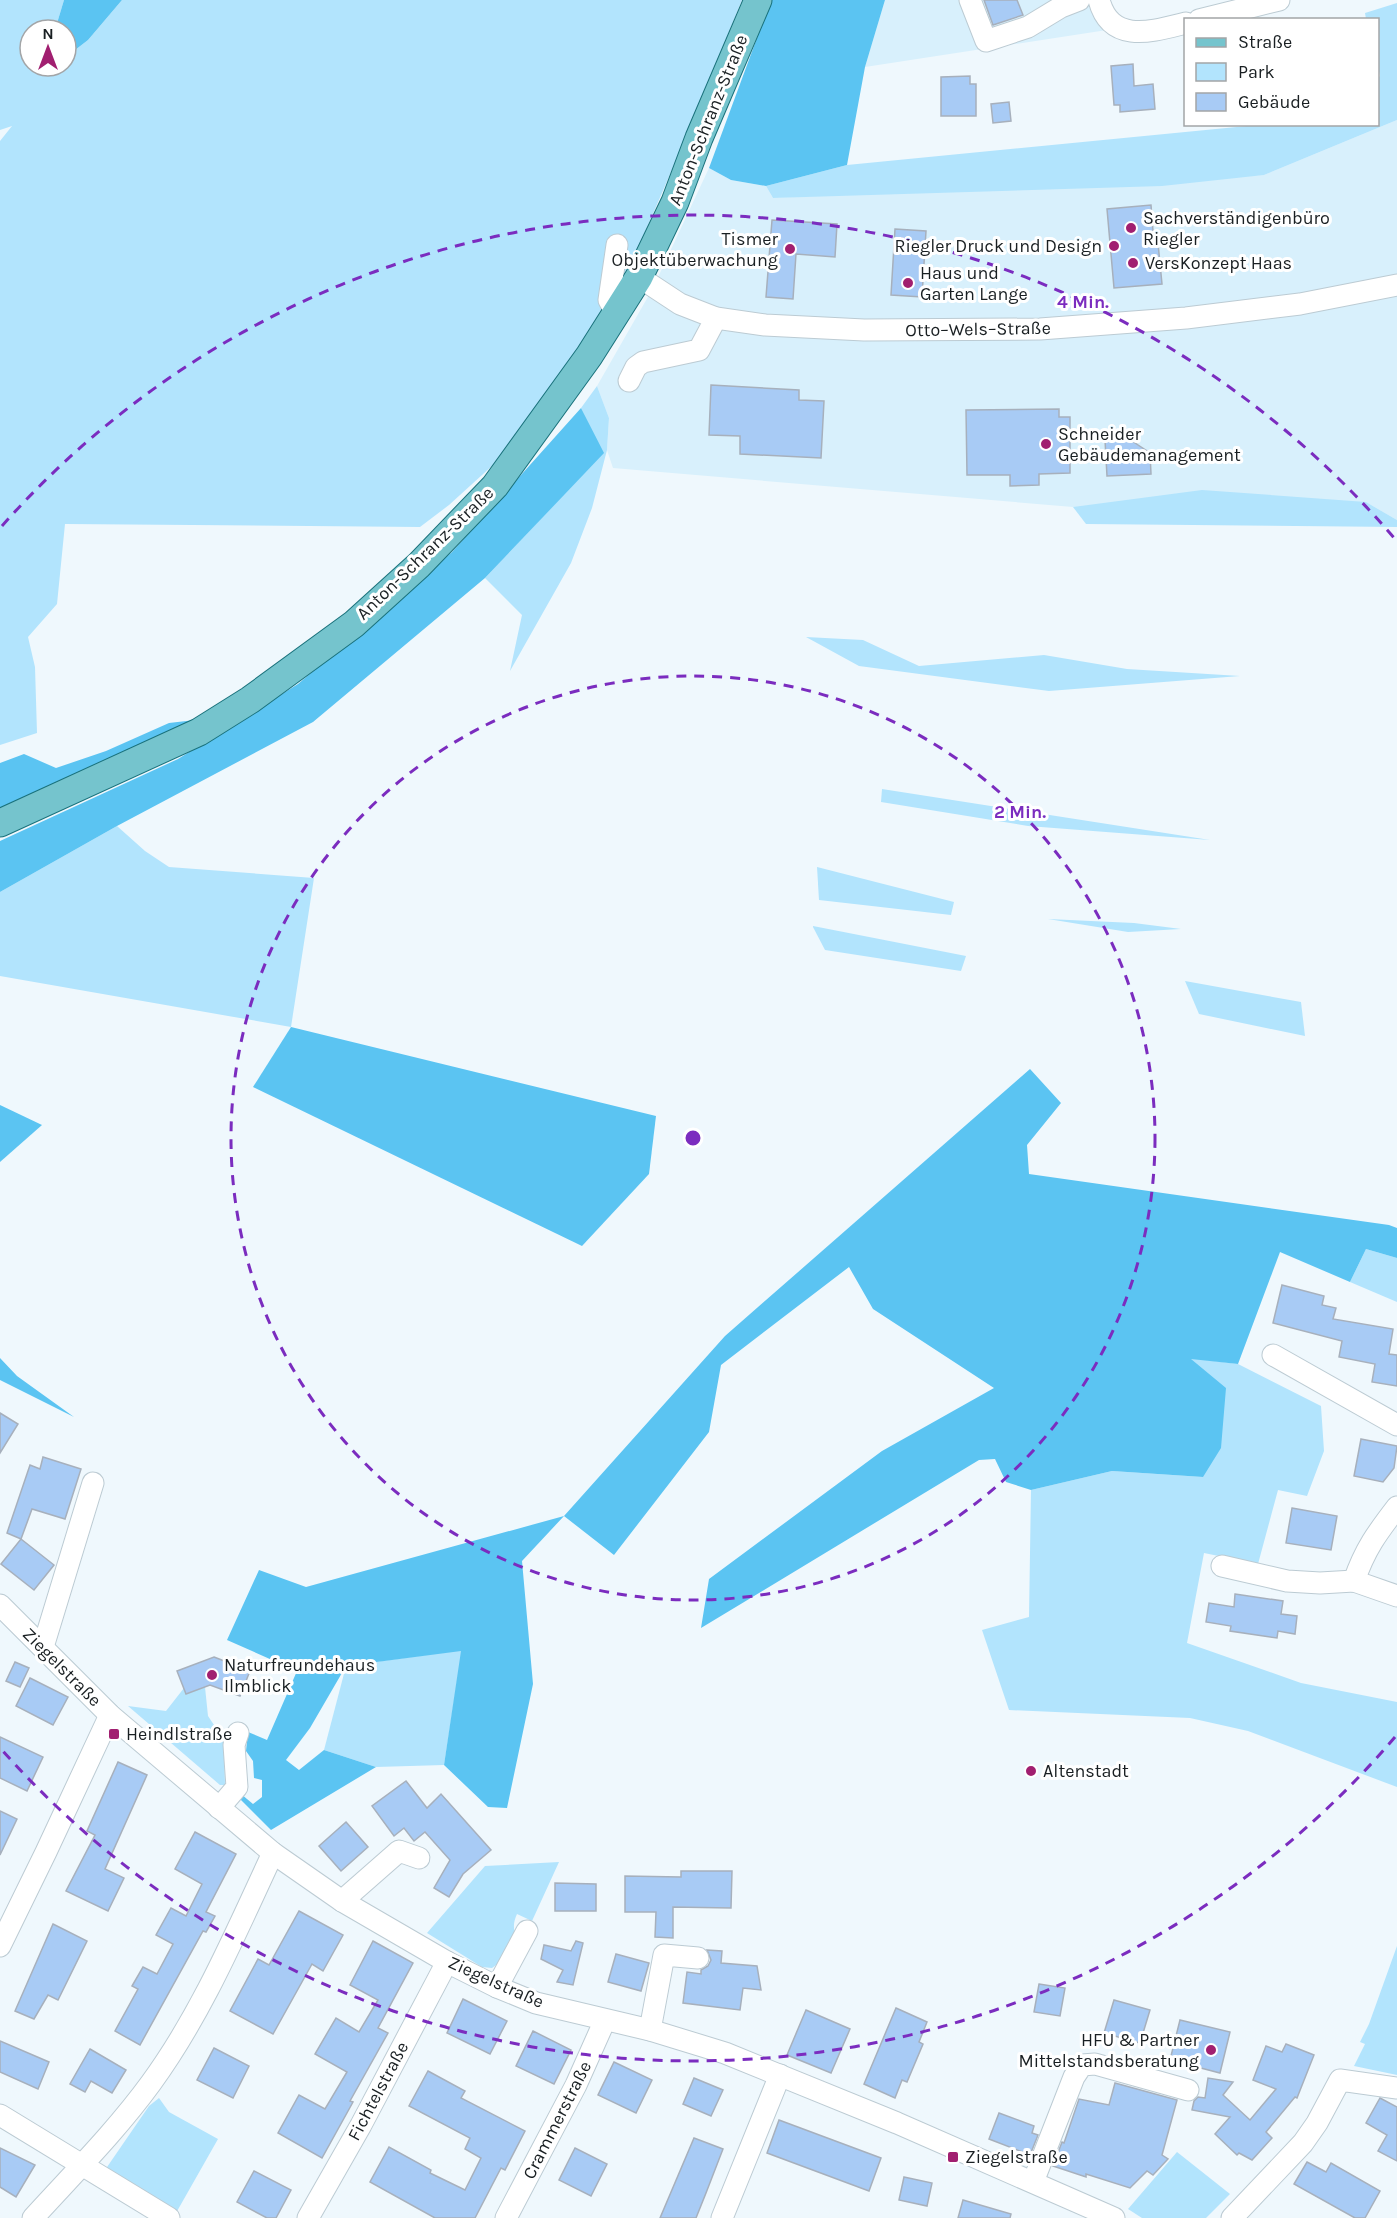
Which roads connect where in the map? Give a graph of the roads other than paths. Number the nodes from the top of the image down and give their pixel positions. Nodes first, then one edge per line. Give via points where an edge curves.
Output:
1 (758, 0) edge
2 (970, 0) edge
3 (1079, 0) edge
4 (1099, 0) edge
5 (1279, 0) edge
6 (1207, 18) edge
7 (1184, 23) edge
8 (617, 246) dead end
9 (639, 277) junction
10 (1397, 285) edge
11 (616, 313) junction
12 (716, 318) junction
13 (629, 381) dead end
14 (0, 823) edge
15 (1273, 1355) dead end
16 (1397, 1425) edge
17 (93, 1483) dead end
18 (1397, 1507) edge
19 (1222, 1566) dead end
20 (1354, 1581) junction
21 (1397, 1596) edge
22 (0, 1605) edge
23 (43, 1647) junction
24 (110, 1715) junction
25 (238, 1733) dead end
26 (219, 1808) junction
27 (273, 1853) junction
28 (419, 1858) dead end
29 (342, 1901) junction
30 (527, 1931) dead end
31 (0, 1946) edge
32 (698, 1958) dead end
33 (447, 1962) junction
34 (497, 1987) junction
35 (605, 2020) junction
36 (650, 2030) junction
37 (780, 2075) junction
38 (1397, 2088) edge
39 (1188, 2090) dead end
40 (0, 2115) edge
41 (80, 2165) junction
42 (1033, 2182) junction
43 (33, 2218) edge
44 (169, 2218) edge
45 (308, 2218) edge
46 (506, 2218) edge
47 (722, 2218) edge
48 (1114, 2218) edge
49 (1232, 2218) edge

1 - 9 main road, Anton-Schranz-Straße via 675,202
2 - 3 street via 986,41 1028,27 1061,6
4 - 7 street via 1107,18 1132,33
5 - 6 street
8 - 11 street via 609,300
9 - 11 main road, Anton-Schranz-Straße
9 - 12 street, Otto–Wels–Straße via 680,304
10 - 12 street, Otto–Wels–Straße via 1300,304 1197,317 1040,329 864,330 765,325
11 - 14 main road, Anton-Schranz-Straße via 495,486 354,624 250,700 198,732
12 - 13 street via 699,350 643,362
15 - 16 street
17 - 23 street
18 - 20 street via 1373,1538
19 - 20 street via 1287,1581
20 - 21 street
22 - 23 street, Ziegelstraße
23 - 24 street, Ziegelstraße
24 - 26 street, Ziegelstraße
24 - 31 street
25 - 26 street via 234,1745 237,1787
26 - 27 street, Ziegelstraße
27 - 29 street, Ziegelstraße
27 - 41 street via 220,1966 179,2041 150,2084
28 - 29 street via 399,1851
29 - 33 street, Ziegelstraße
30 - 34 street
32 - 36 street via 664,1955
33 - 34 street, Ziegelstraße
33 - 45 street, Fichtelstraße
34 - 35 street, Ziegelstraße via 536,2003
35 - 36 street, Ziegelstraße
35 - 46 street, Crammerstraße via 576,2085
36 - 37 street, Ziegelstraße via 726,2053
37 - 42 street, Ziegelstraße
37 - 47 street
38 - 49 street via 1340,2080 1303,2143
39 - 42 street via 1095,2064 1082,2065
40 - 41 street
41 - 43 street
41 - 44 street
42 - 48 street, Ziegelstraße

